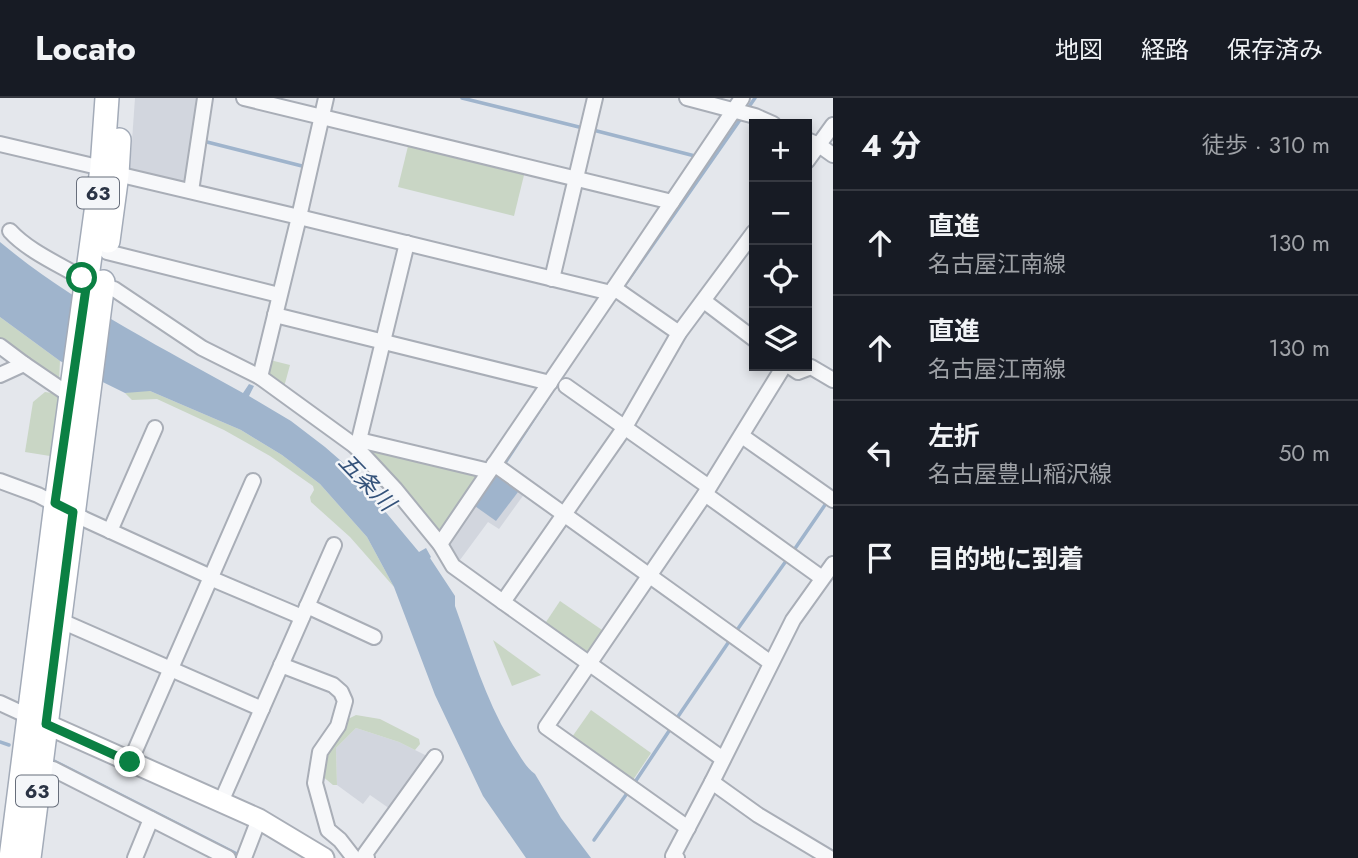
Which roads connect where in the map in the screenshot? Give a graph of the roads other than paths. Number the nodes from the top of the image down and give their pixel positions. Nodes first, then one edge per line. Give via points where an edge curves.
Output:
1 (107, 98) edge
2 (122, 98) edge
3 (205, 98) edge
4 (244, 98) edge
5 (326, 98) edge
6 (595, 98) edge
7 (687, 98) edge
8 (741, 108) edge
9 (322, 117) junction
10 (764, 119) edge
11 (833, 125) edge
12 (813, 142) edge
13 (0, 144) edge
14 (833, 155) edge
15 (109, 171) junction
16 (576, 178) junction
17 (191, 191) junction
18 (672, 202) junction
19 (299, 217) junction
20 (5, 227) edge
21 (749, 239) edge
22 (407, 243) junction
23 (107, 252) junction
24 (552, 279) junction
25 (93, 284) junction
26 (617, 292) junction
27 (279, 295) junction
28 (704, 301) junction
29 (275, 316) junction
30 (679, 333) junction
31 (749, 335) edge
32 (383, 342) junction
33 (0, 345) edge
34 (24, 364) junction
35 (812, 368) edge
36 (781, 371) edge
37 (0, 375) edge
38 (260, 377) junction
39 (833, 380) edge
40 (550, 383) junction
41 (566, 386) dead end
42 (78, 390) junction
43 (155, 428) dead end
44 (625, 428) junction
45 (742, 436) junction
46 (357, 443) junction
47 (496, 469) junction
48 (0, 481) edge
49 (253, 481) dead end
50 (707, 490) junction
51 (833, 500) edge
52 (64, 508) junction
53 (564, 514) junction
54 (110, 531) junction
55 (440, 544) junction
56 (334, 545) dead end
57 (833, 564) edge
58 (650, 576) junction
59 (211, 577) junction
60 (822, 579) junction
61 (503, 602) junction
62 (305, 612) junction
63 (59, 620) junction
64 (374, 637) dead end
65 (588, 663) junction
66 (771, 663) junction
67 (281, 665) junction
68 (171, 669) junction
69 (0, 703) edge
70 (262, 709) junction
71 (37, 720) junction
72 (435, 757) dead end
73 (723, 760) junction
74 (130, 762) junction
75 (40, 766) junction
76 (712, 782) junction
77 (221, 802) junction
78 (150, 819) junction
79 (259, 819) junction
80 (688, 828) junction
81 (248, 856) edge
82 (11, 858) edge
83 (29, 858) edge
84 (135, 858) edge
85 (228, 858) edge
86 (324, 858) edge
87 (354, 858) edge
88 (367, 858) edge
89 (677, 858) edge
90 (830, 858) edge

1 - 15 main road, 63
2 - 15 main road, 63
3 - 17 street
4 - 9 street
5 - 9 street
6 - 16 street
7 - 8 street
8 - 10 street
8 - 18 street
9 - 16 street
9 - 19 street
11 - 12 street
12 - 14 street
13 - 15 street
15 - 17 street
15 - 23 main road, 63
15 - 25 main road, 63
16 - 18 street
16 - 24 street
17 - 19 street
18 - 26 street
19 - 22 street
19 - 27 street
20 - 25 street via 24,244
21 - 28 street
22 - 24 street
22 - 32 street
23 - 25 main road, 63
23 - 27 street
24 - 26 street
25 - 38 street
25 - 42 main road, 63
26 - 30 street
26 - 40 street
27 - 29 street
28 - 30 street
28 - 31 street
29 - 32 street
29 - 38 street
30 - 44 street
32 - 40 street
32 - 46 street
33 - 34 street
34 - 37 street
34 - 42 street
35 - 39 street
36 - 45 street
38 - 46 street
40 - 47 street
41 - 44 street
42 - 52 main road, 63
43 - 54 street
44 - 50 street
44 - 53 street
45 - 50 street
45 - 51 street
46 - 47 street
46 - 55 street
47 - 53 street
47 - 55 street
48 - 52 street
49 - 59 street
50 - 58 street
50 - 60 street
52 - 54 street
52 - 63 main road, 63
52 - 71 main road, 63
53 - 58 street
53 - 61 street
54 - 59 street
55 - 61 street via 453,566
56 - 62 street
57 - 60 street
58 - 65 street
58 - 66 street
59 - 62 street
59 - 68 street
60 - 66 street
61 - 65 street
62 - 64 street
62 - 67 street
63 - 68 street
63 - 71 main road, 63
65 - 73 street
65 - 80 street via 546,727
66 - 73 street
67 - 70 street
67 - 87 street via 333,685 345,701 338,726 320,752 314,783 328,830
68 - 70 street
68 - 74 street
69 - 71 street
70 - 77 street
71 - 74 main road
71 - 75 main road, 63
71 - 82 main road, 63
72 - 88 street
73 - 76 street
74 - 77 main road
75 - 78 street
75 - 83 main road, 63
76 - 80 street
76 - 90 street
77 - 79 main road
78 - 84 street
78 - 85 street
79 - 81 street
79 - 86 main road
80 - 89 street via 673,856

